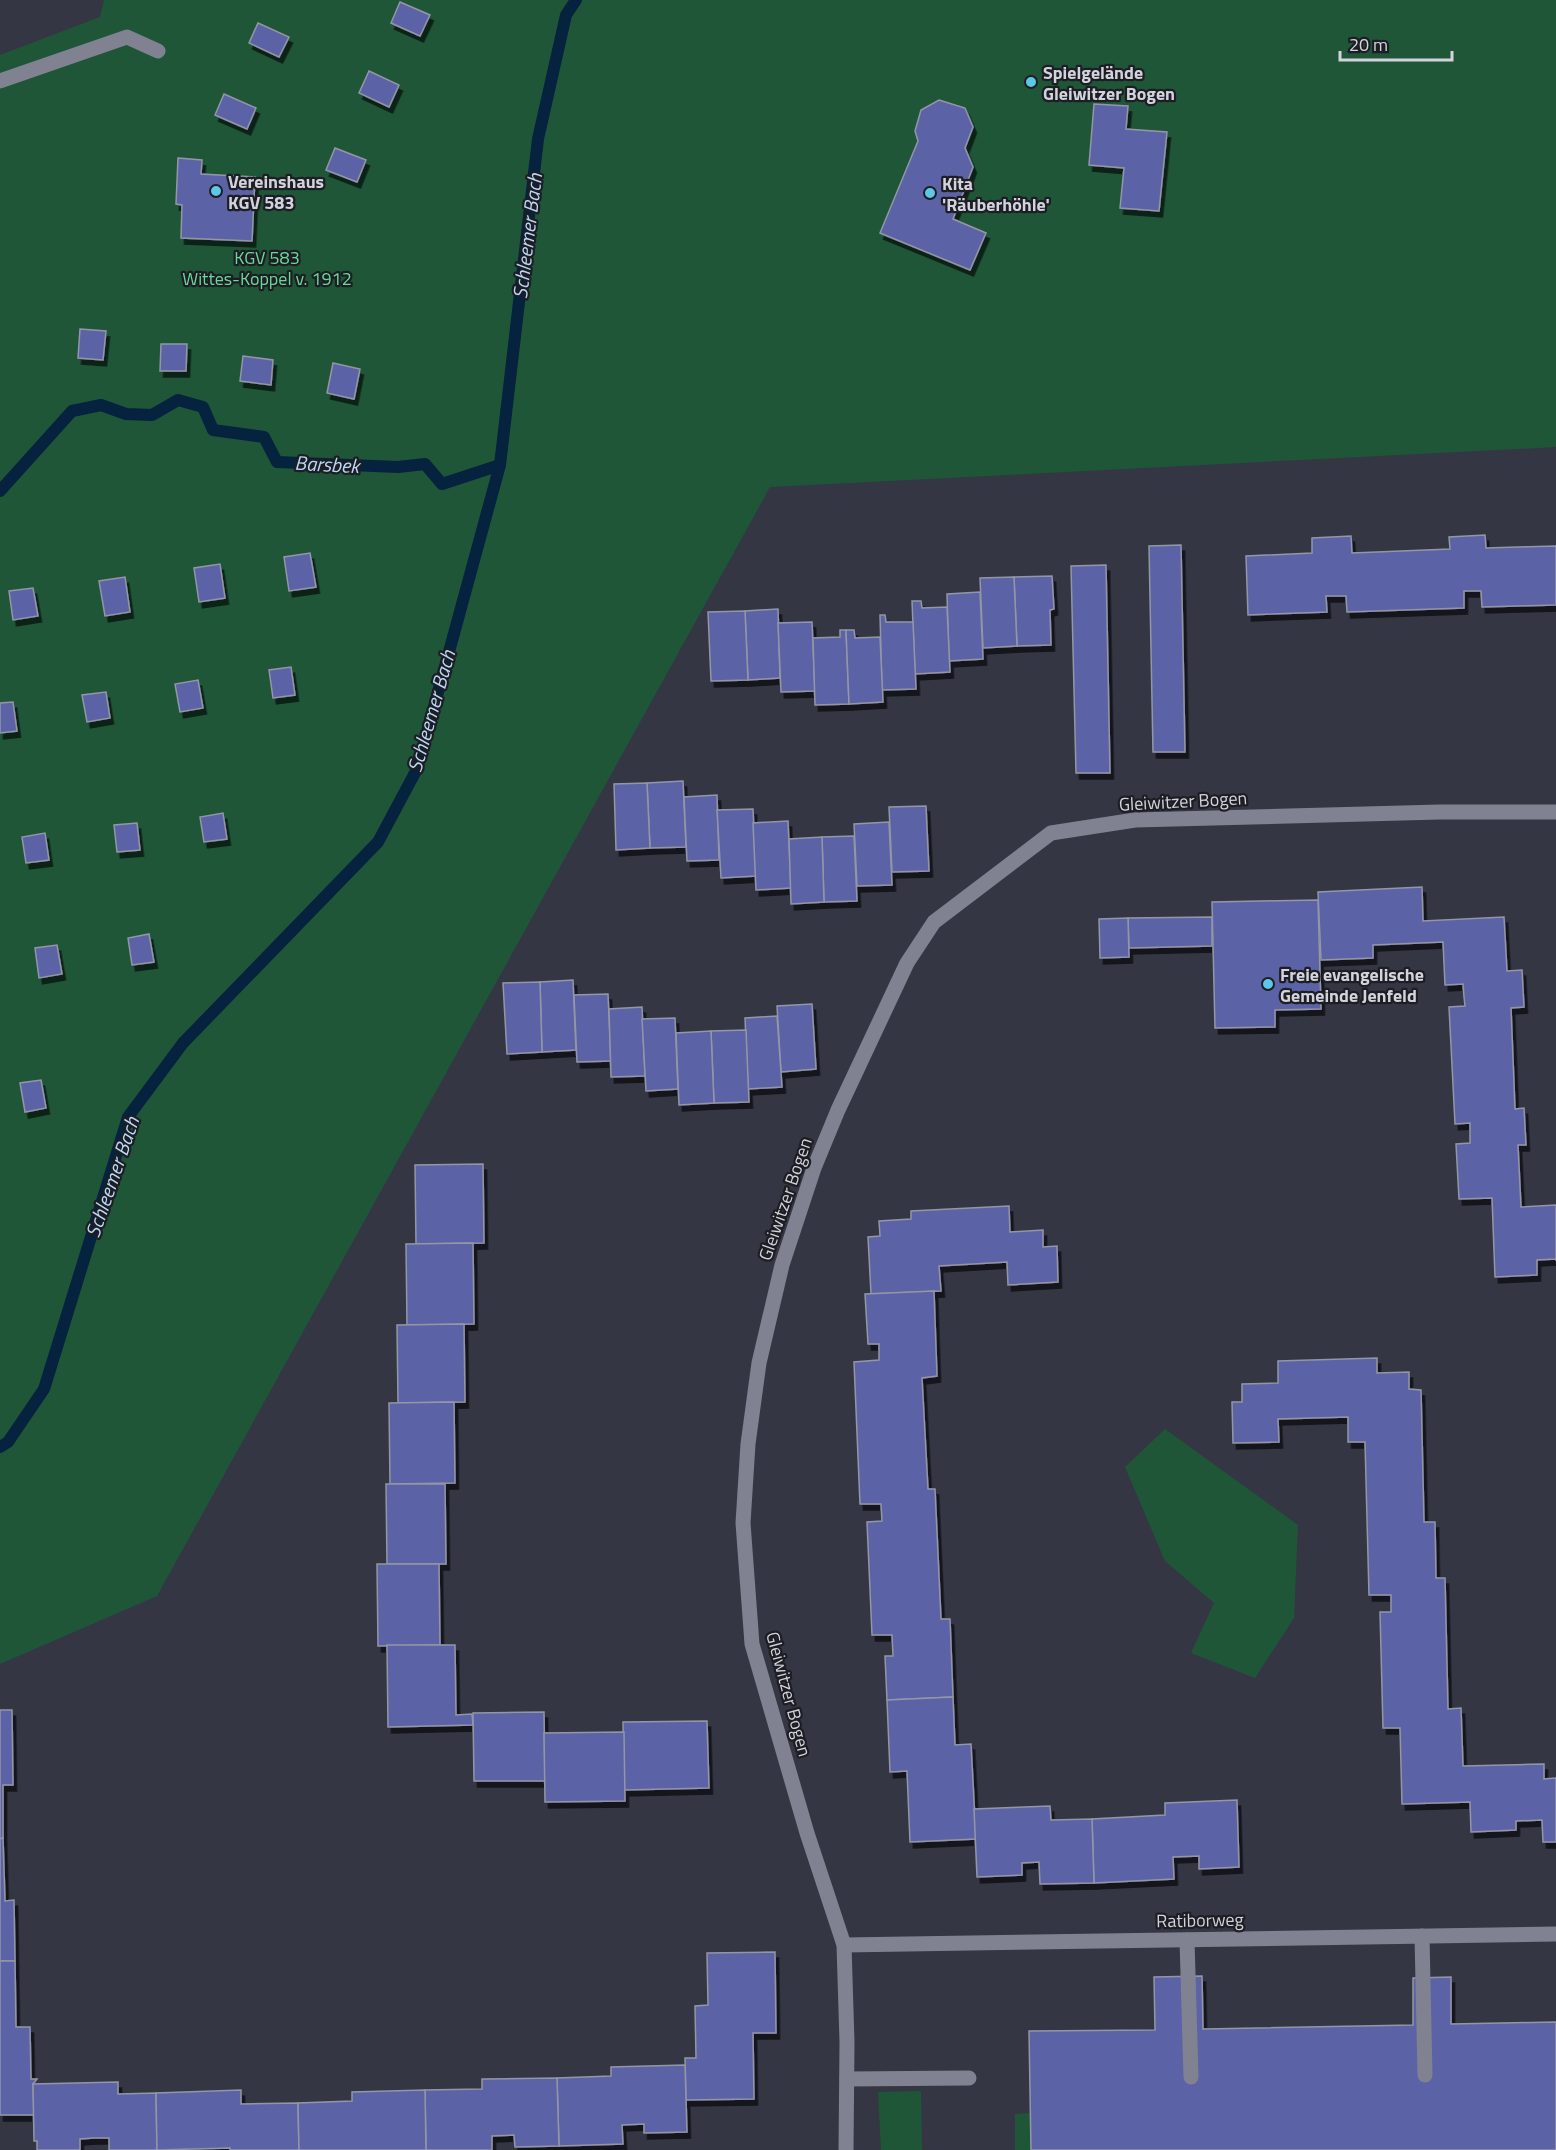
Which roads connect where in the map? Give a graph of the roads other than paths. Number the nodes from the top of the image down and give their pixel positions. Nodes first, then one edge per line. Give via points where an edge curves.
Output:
1 (158, 51) dead end
2 (0, 81) edge
3 (1556, 812) edge
4 (1556, 1934) edge
5 (1422, 1936) junction
6 (1187, 1940) junction
7 (844, 1945) junction
8 (1425, 2075) dead end
9 (1191, 2077) dead end
10 (969, 2078) dead end
11 (847, 2079) junction
12 (846, 2150) edge

1 - 2 street via 127,37
3 - 7 street, Gleiwitzer Bogen via 1136,820 1051,833 934,922 907,963 838,1110 782,1265 759,1363 743,1523 752,1644
4 - 5 street, Ratiborweg
5 - 6 street, Ratiborweg
5 - 8 street
6 - 7 street, Ratiborweg
6 - 9 street
7 - 11 street, Gleiwitzer Bogen
10 - 11 street
11 - 12 street, Gleiwitzer Bogen

